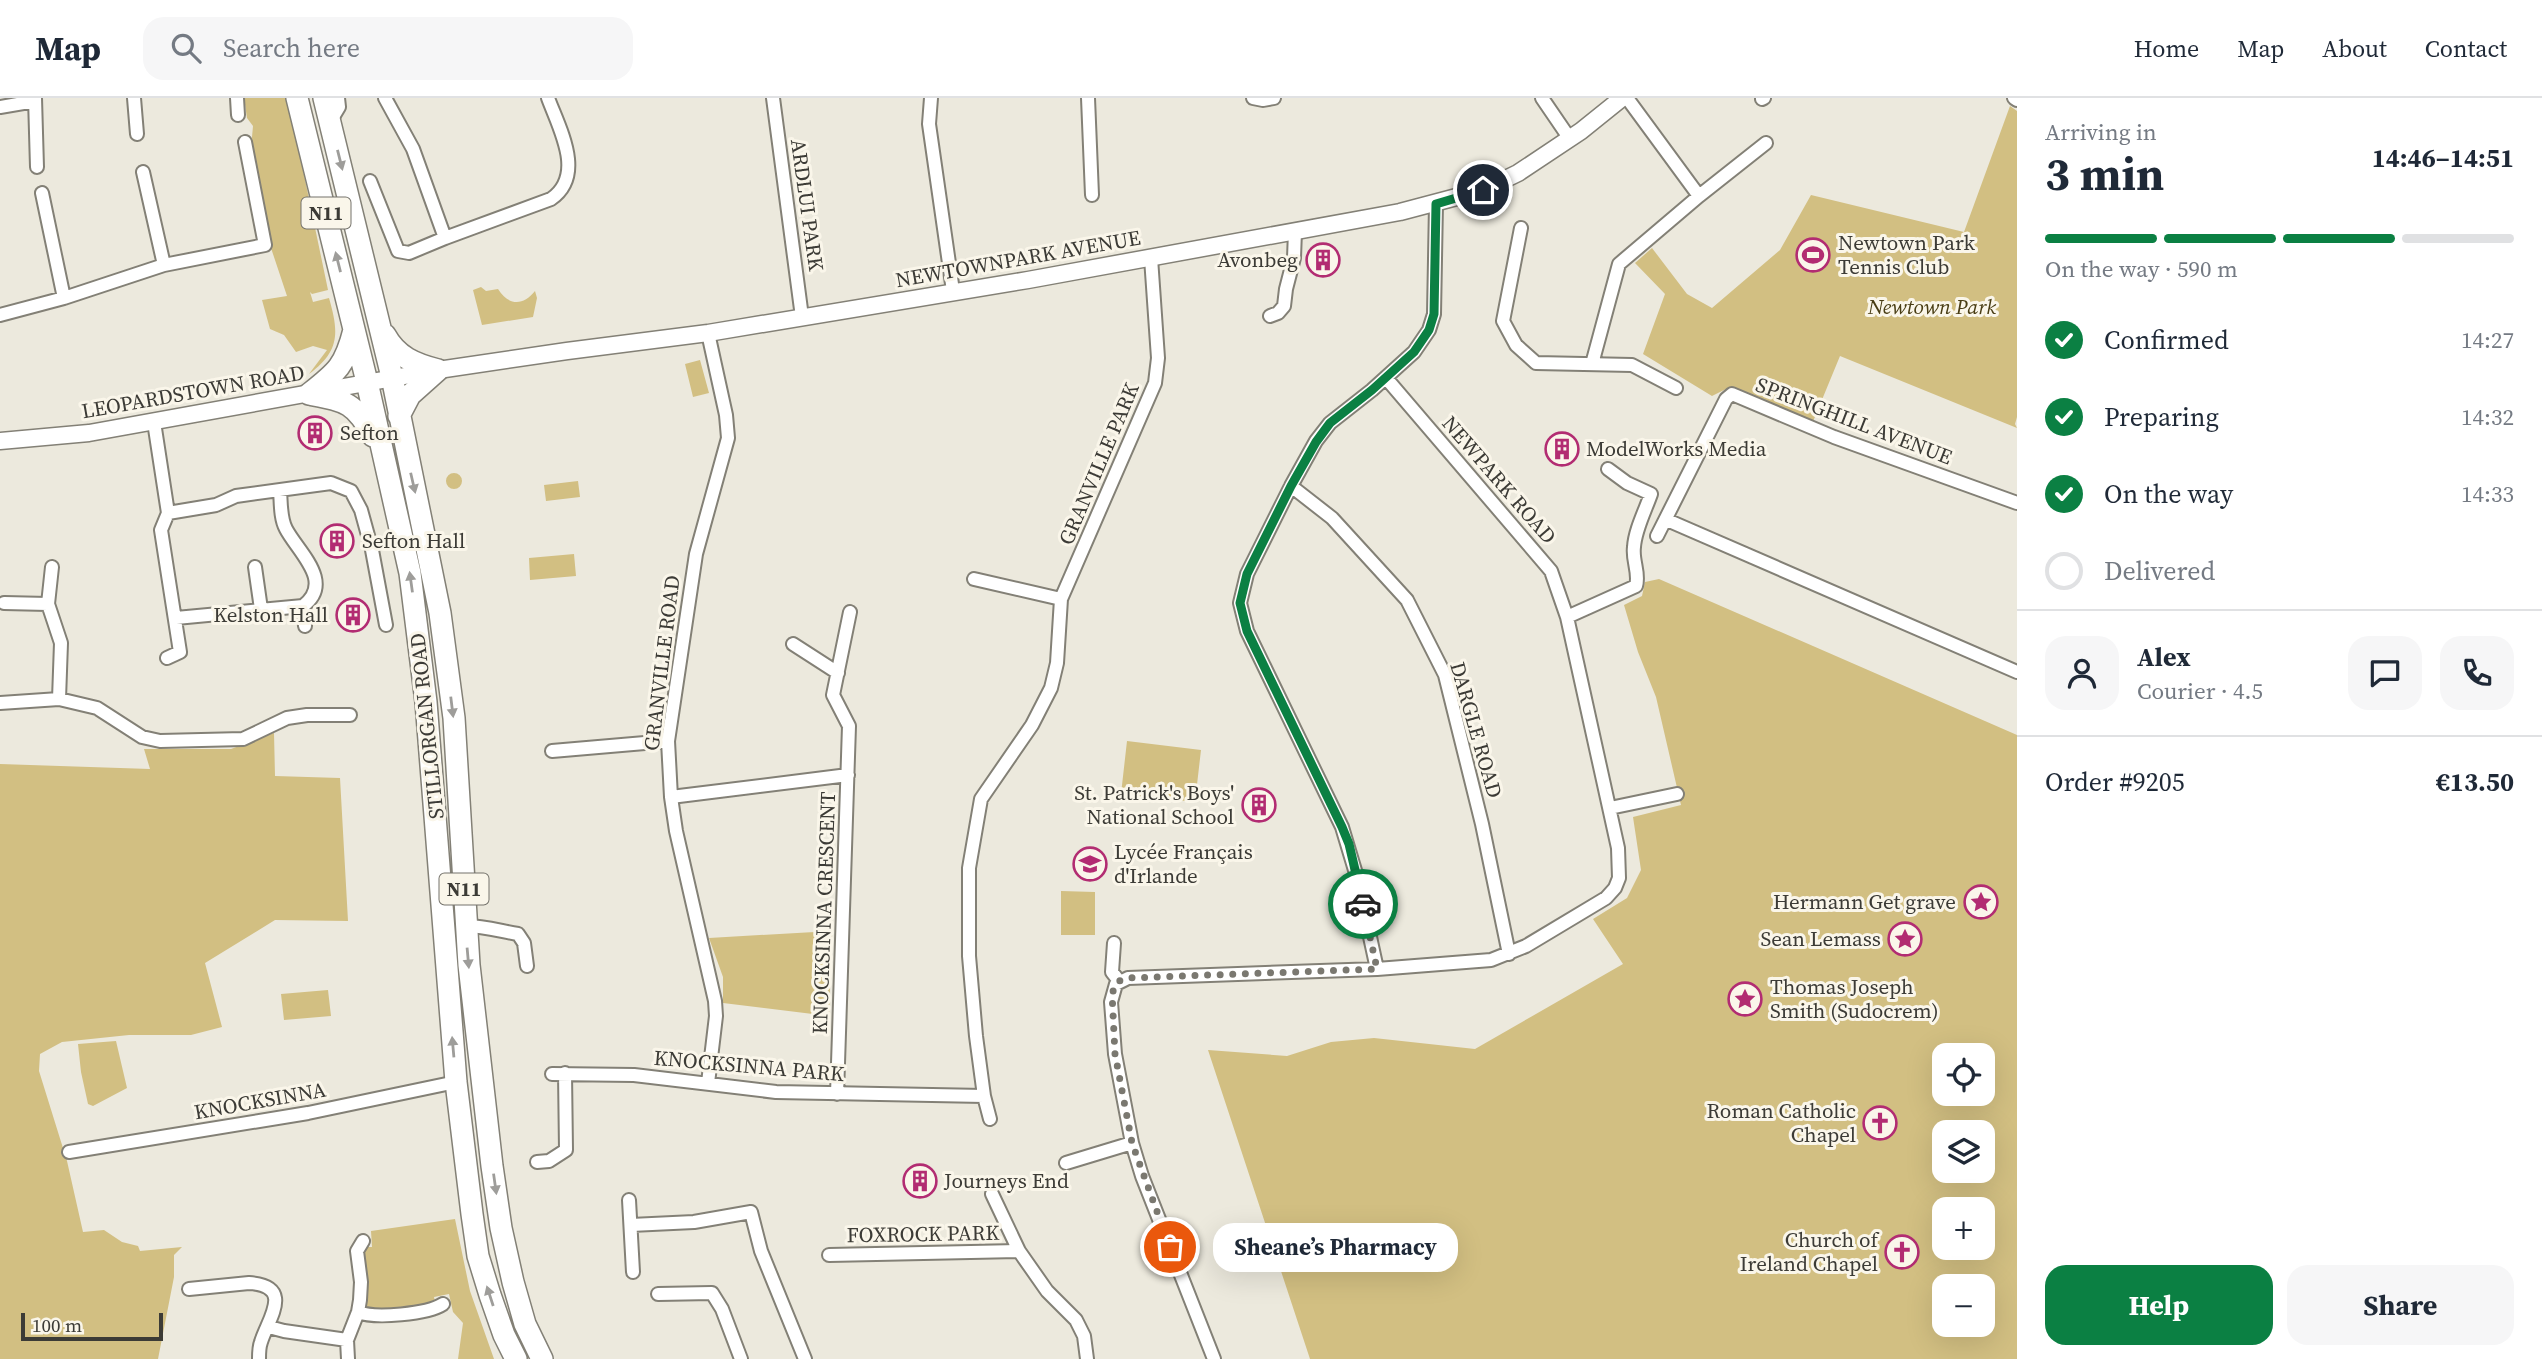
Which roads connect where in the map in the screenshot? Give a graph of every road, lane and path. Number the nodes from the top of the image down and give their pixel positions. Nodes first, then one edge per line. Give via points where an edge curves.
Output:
1 (134, 98) edge
2 (236, 98) edge
3 (298, 98) edge
4 (324, 98) edge
5 (338, 98) edge
6 (385, 98) edge
7 (548, 98) edge
8 (773, 98) edge
9 (931, 98) edge
10 (1088, 98) edge
11 (1253, 98) edge
12 (1274, 98) edge
13 (1542, 98) edge
14 (1624, 98) edge
15 (35, 100) edge
16 (0, 107) edge
17 (239, 115) dead end
18 (330, 121) junction
19 (137, 134) dead end
20 (1570, 139) junction
21 (245, 142) dead end
22 (1766, 144) dead end
23 (37, 167) dead end
24 (143, 172) dead end
25 (370, 181) dead end
26 (42, 193) dead end
27 (1092, 195) dead end
28 (1699, 196) junction
29 (1436, 204) junction
30 (1521, 228) dead end
31 (1295, 231) junction
32 (445, 238) junction
33 (1151, 258) junction
34 (163, 265) junction
35 (953, 291) junction
36 (64, 298) junction
37 (0, 316) edge
38 (1270, 316) dead end
39 (802, 317) junction
40 (379, 324) junction
41 (354, 328) junction
42 (708, 333) junction
43 (1592, 365) junction
44 (438, 370) junction
45 (392, 377) junction
46 (1386, 378) junction
47 (368, 382) junction
48 (1676, 388) dead end
49 (309, 394) junction
50 (399, 416) junction
51 (154, 422) junction
52 (0, 440) edge
53 (382, 453) junction
54 (1608, 469) dead end
55 (1291, 486) junction
56 (280, 490) junction
57 (2017, 503) edge
58 (168, 513) junction
59 (1667, 520) junction
60 (1657, 536) dead end
61 (52, 567) dead end
62 (255, 567) dead end
63 (974, 579) dead end
64 (1061, 599) junction
65 (4, 603) dead end
66 (48, 604) junction
67 (303, 606) junction
68 (261, 609) junction
69 (849, 612) dead end
70 (1567, 617) junction
71 (176, 618) junction
72 (386, 625) dead end
73 (305, 626) dead end
74 (793, 644) dead end
75 (167, 658) dead end
76 (2017, 672) edge
77 (838, 673) junction
78 (59, 699) junction
79 (0, 703) edge
80 (350, 715) dead end
81 (668, 741) junction
82 (552, 751) dead end
83 (848, 775) junction
84 (1676, 794) dead end
85 (671, 797) junction
86 (1610, 808) junction
87 (466, 926) junction
88 (1114, 943) dead end
89 (1509, 954) junction
90 (527, 966) dead end
91 (1377, 969) junction
92 (1119, 981) junction
93 (456, 1082) junction
94 (708, 1083) junction
95 (837, 1094) junction
96 (984, 1096) junction
97 (990, 1119) dead end
98 (1132, 1143) junction
99 (69, 1152) dead end
100 (537, 1162) dead end
101 (1066, 1163) dead end
102 (992, 1194) dead end
103 (629, 1200) dead end
104 (631, 1225) junction
105 (363, 1241) dead end
106 (1019, 1251) junction
107 (829, 1255) dead end
108 (633, 1272) dead end
109 (189, 1289) dead end
110 (658, 1294) dead end
111 (443, 1304) dead end
112 (358, 1312) junction
113 (269, 1326) junction
114 (347, 1340) junction
115 (259, 1359) edge
116 (348, 1359) edge
117 (516, 1359) edge
118 (542, 1359) edge
119 (741, 1359) edge
120 (805, 1359) edge
121 (1087, 1359) edge
122 (1214, 1359) edge

1 - 19 street
2 - 17 street
41 -> 3 highway, STILLORGAN ROAD / N11
4 - 18 highway, STILLORGAN ROAD / N11
5 - 18 street via 339,107
6 - 32 street via 413,149
7 - 32 street via 570,168 557,194
8 - 39 street, ARDLUI PARK
9 - 35 street via 929,124
10 - 27 street
11 - 12 street
13 - 20 street
14 - 20 main road, NEWTOWNPARK AVENUE
14 - 28 street
15 - 16 street
15 - 23 street
18 -> 40 highway, STILLORGAN ROAD / N11
20 - 29 main road, NEWTOWNPARK AVENUE via 1483,190
21 - 34 street via 265,245
22 - 28 street
24 - 34 street
25 - 32 street via 398,251 409,253
26 - 36 street
28 - 43 street via 1619,264
29 - 31 main road, NEWTOWNPARK AVENUE
29 - 46 street via 1434,314 1423,341
30 - 43 street via 1503,321 1516,345 1536,363
31 - 33 main road, NEWTOWNPARK AVENUE
31 - 38 street via 1284,306
33 - 35 main road, NEWTOWNPARK AVENUE
33 - 64 street, GRANVILLE PARK via 1158,358 1154,383
34 - 36 street
35 - 39 main road, NEWTOWNPARK AVENUE
36 - 37 street
39 - 42 main road, NEWTOWNPARK AVENUE
40 - 44 highway, N11 via 401,356
40 - 45 highway, STILLORGAN ROAD / N11
41 - 47 highway, STILLORGAN ROAD / N11
41 - 49 highway via 340,368
42 - 44 main road, NEWTOWNPARK AVENUE
42 - 81 street, GRANVILLE ROAD via 729,438 696,554
43 - 48 street via 1632,365
44 - 45 main road, NEWTOWNPARK AVENUE
44 - 50 highway via 406,399
45 - 47 main road, LEOPARDSTOWN ROAD
45 - 50 highway, STILLORGAN ROAD / N11
46 - 55 street via 1330,423
46 - 70 street, NEWPARK ROAD via 1552,571
47 - 49 main road, LEOPARDSTOWN ROAD
47 - 53 highway, STILLORGAN ROAD / N11
49 - 51 main road, LEOPARDSTOWN ROAD
49 - 53 highway, N11 via 346,403 361,414
50 -> 87 highway, STILLORGAN ROAD / N11 via 440,613 454,718
51 - 52 main road, LEOPARDSTOWN ROAD
51 - 58 street
93 -> 53 highway, STILLORGAN ROAD / N11 via 419,640 410,573
54 - 70 street via 1651,494 1634,544 1636,586
55 - 89 street, DARGLE ROAD via 1332,518 1407,600 1445,675
55 - 91 street via 1247,574 1240,603 1247,631 1342,827
56 - 58 street
56 - 67 street via 284,526 309,562 315,580 312,600
56 - 72 street via 331,483 351,491 372,550
57 - 59 street, SPRINGHILL AVENUE via 1834,437 1732,394
58 - 71 street via 161,530
59 - 60 street, SPRINGHILL AVENUE
59 - 76 street
61 - 66 street
62 - 68 street
63 - 64 street
64 - 96 street, GRANVILLE PARK via 1051,688 1032,725 981,799 969,868 969,956
65 - 66 street
66 - 78 street via 61,643
67 - 68 street
67 - 73 street
68 - 71 street
69 - 77 street
70 - 86 street, NEWPARK ROAD
71 - 75 street via 180,652
74 - 77 street
77 - 83 street, KNOCKSINNA CRESCENT via 833,695 849,726
78 - 79 street
78 - 80 street via 97,708 142,737 160,741 243,740 288,718
81 - 82 street
81 - 85 street, GRANVILLE ROAD
83 - 85 street, KNOCKSINNA CRESCENT
83 - 95 street, KNOCKSINNA CRESCENT
84 - 86 street
85 - 94 street, GRANVILLE ROAD via 715,1001
86 - 89 street, NEWPARK ROAD via 1618,848 1615,888 1606,898
87 - 90 street via 518,934
87 -> 118 highway, STILLORGAN ROAD / N11 via 501,1228 525,1324
88 - 92 street via 1112,972
89 - 91 street via 1491,960
91 - 92 street
92 - 98 street via 1112,993 1112,1023
93 - 99 street, KNOCKSINNA via 308,1113
117 -> 93 highway, STILLORGAN ROAD / N11 via 478,1256
94 - 95 street, KNOCKSINNA PARK
94 - 100 street, KNOCKSINNA PARK via 634,1075 558,1074 566,1150 549,1161
95 - 96 street, KNOCKSINNA PARK
96 - 97 street, GRANVILLE PARK
98 - 101 street
98 - 122 street
102 - 106 street, FOXROCK PARK
103 - 104 street
104 - 108 street
104 - 120 street via 694,1222 751,1212 761,1251
105 - 112 street via 357,1251
106 - 107 street, FOXROCK PARK
106 - 121 street, FOXROCK PARK via 1047,1291 1076,1320
109 - 113 street via 249,1283 265,1286 276,1304
110 - 119 street via 712,1293
111 - 112 street via 432,1311 395,1315
112 - 114 street
113 - 114 street
113 - 115 street via 260,1343
114 - 116 street

